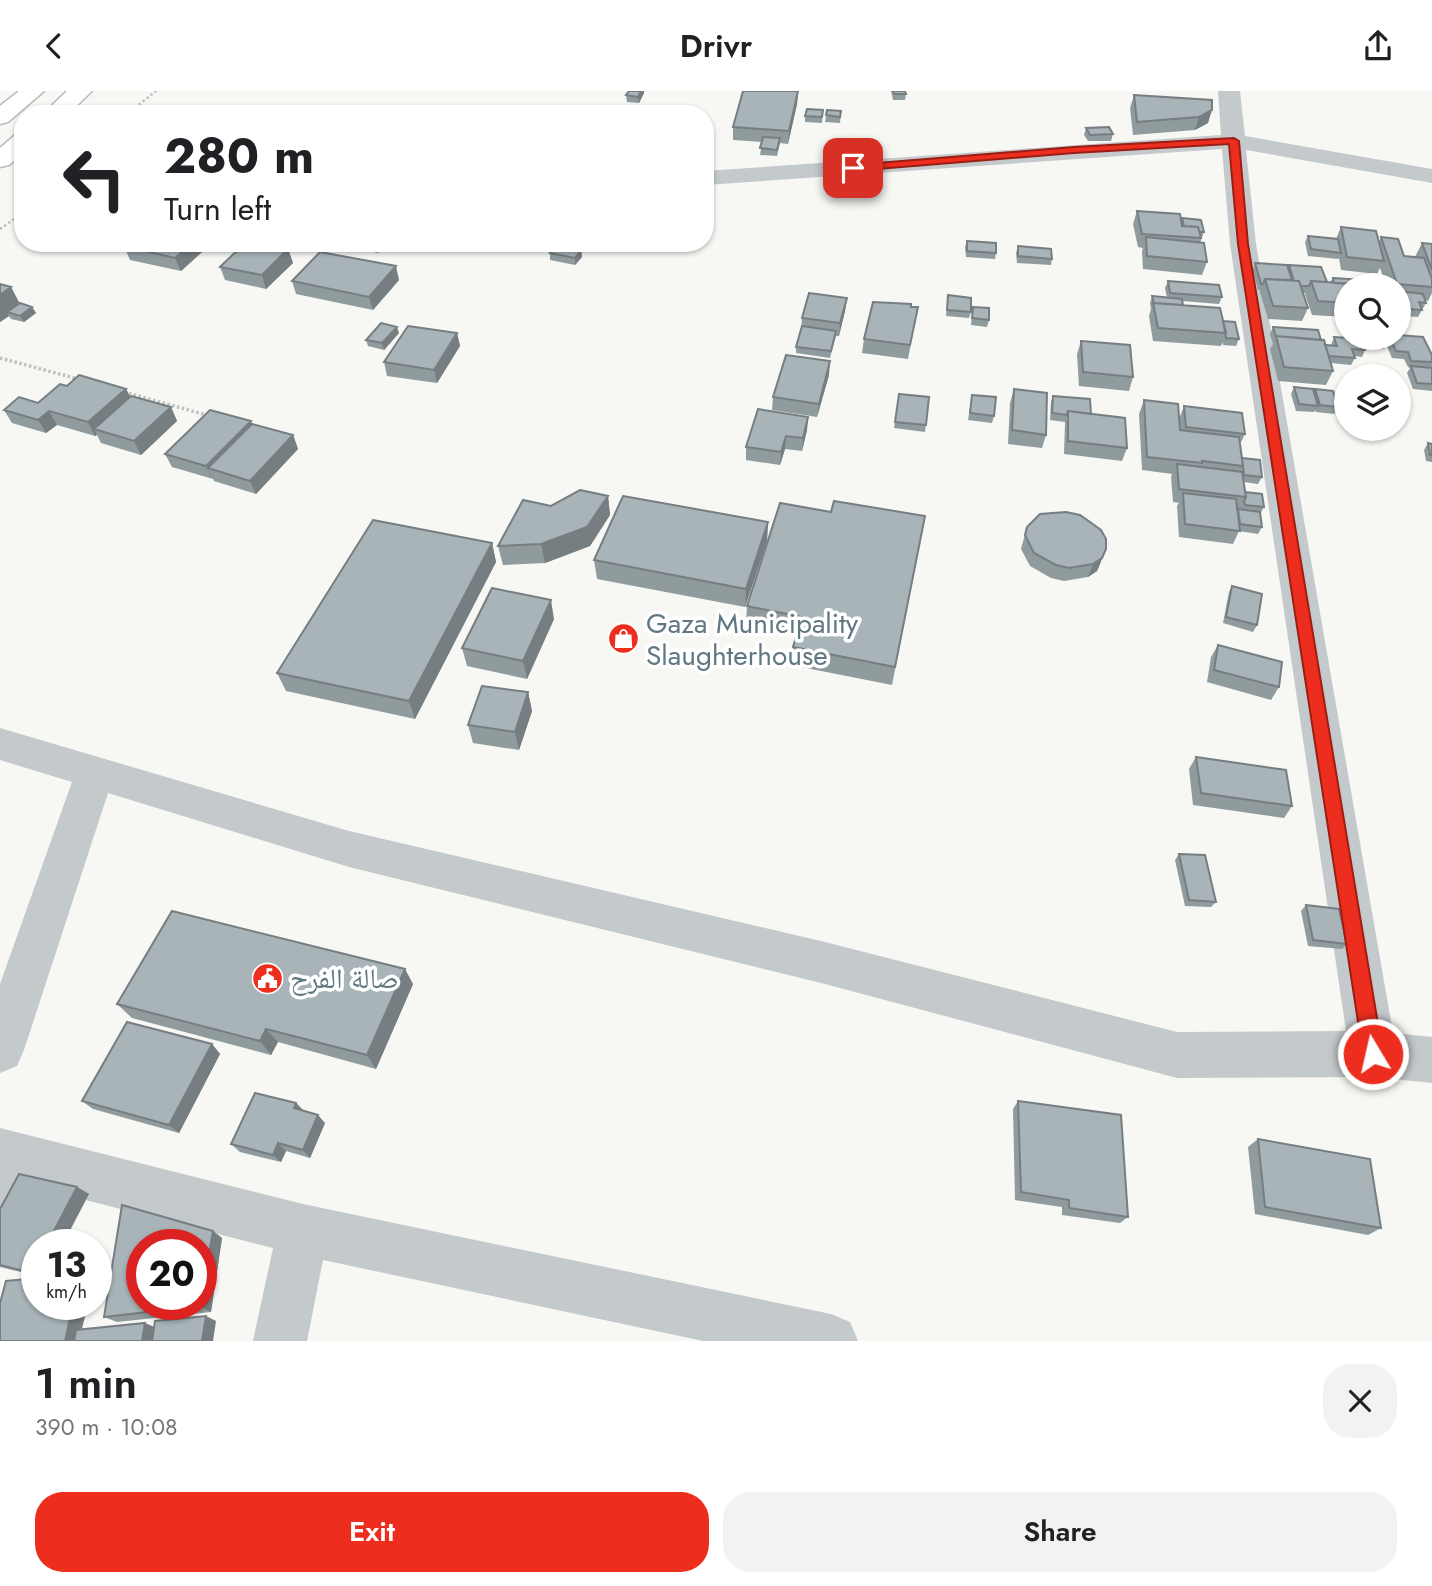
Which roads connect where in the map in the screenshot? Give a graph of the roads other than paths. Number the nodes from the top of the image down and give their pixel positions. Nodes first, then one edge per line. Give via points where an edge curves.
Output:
1 (33, 91) edge
2 (81, 91) edge
3 (1229, 91) edge
4 (15, 105) edge
5 (65, 105) edge
6 (14, 106) edge
7 (0, 117) edge
8 (1234, 141) junction
9 (14, 148) edge
10 (0, 160) edge
11 (1432, 176) edge
12 (714, 177) edge
13 (0, 744) edge
14 (95, 772) junction
15 (0, 1050) edge
16 (1373, 1054) junction
17 (1432, 1060) edge
18 (5, 1170) edge
19 (303, 1230) junction
20 (280, 1341) edge
21 (831, 1341) edge

1 - 4 main road
2 - 5 main road
3 - 8 street
6 - 7 main road
8 - 11 street
8 - 12 street
8 - 16 street via 1245,258
9 - 10 main road
13 - 14 street
14 - 15 street
14 - 16 street via 349,849 825,963 1177,1055
16 - 17 street
18 - 19 street
19 - 20 street
19 - 21 street

